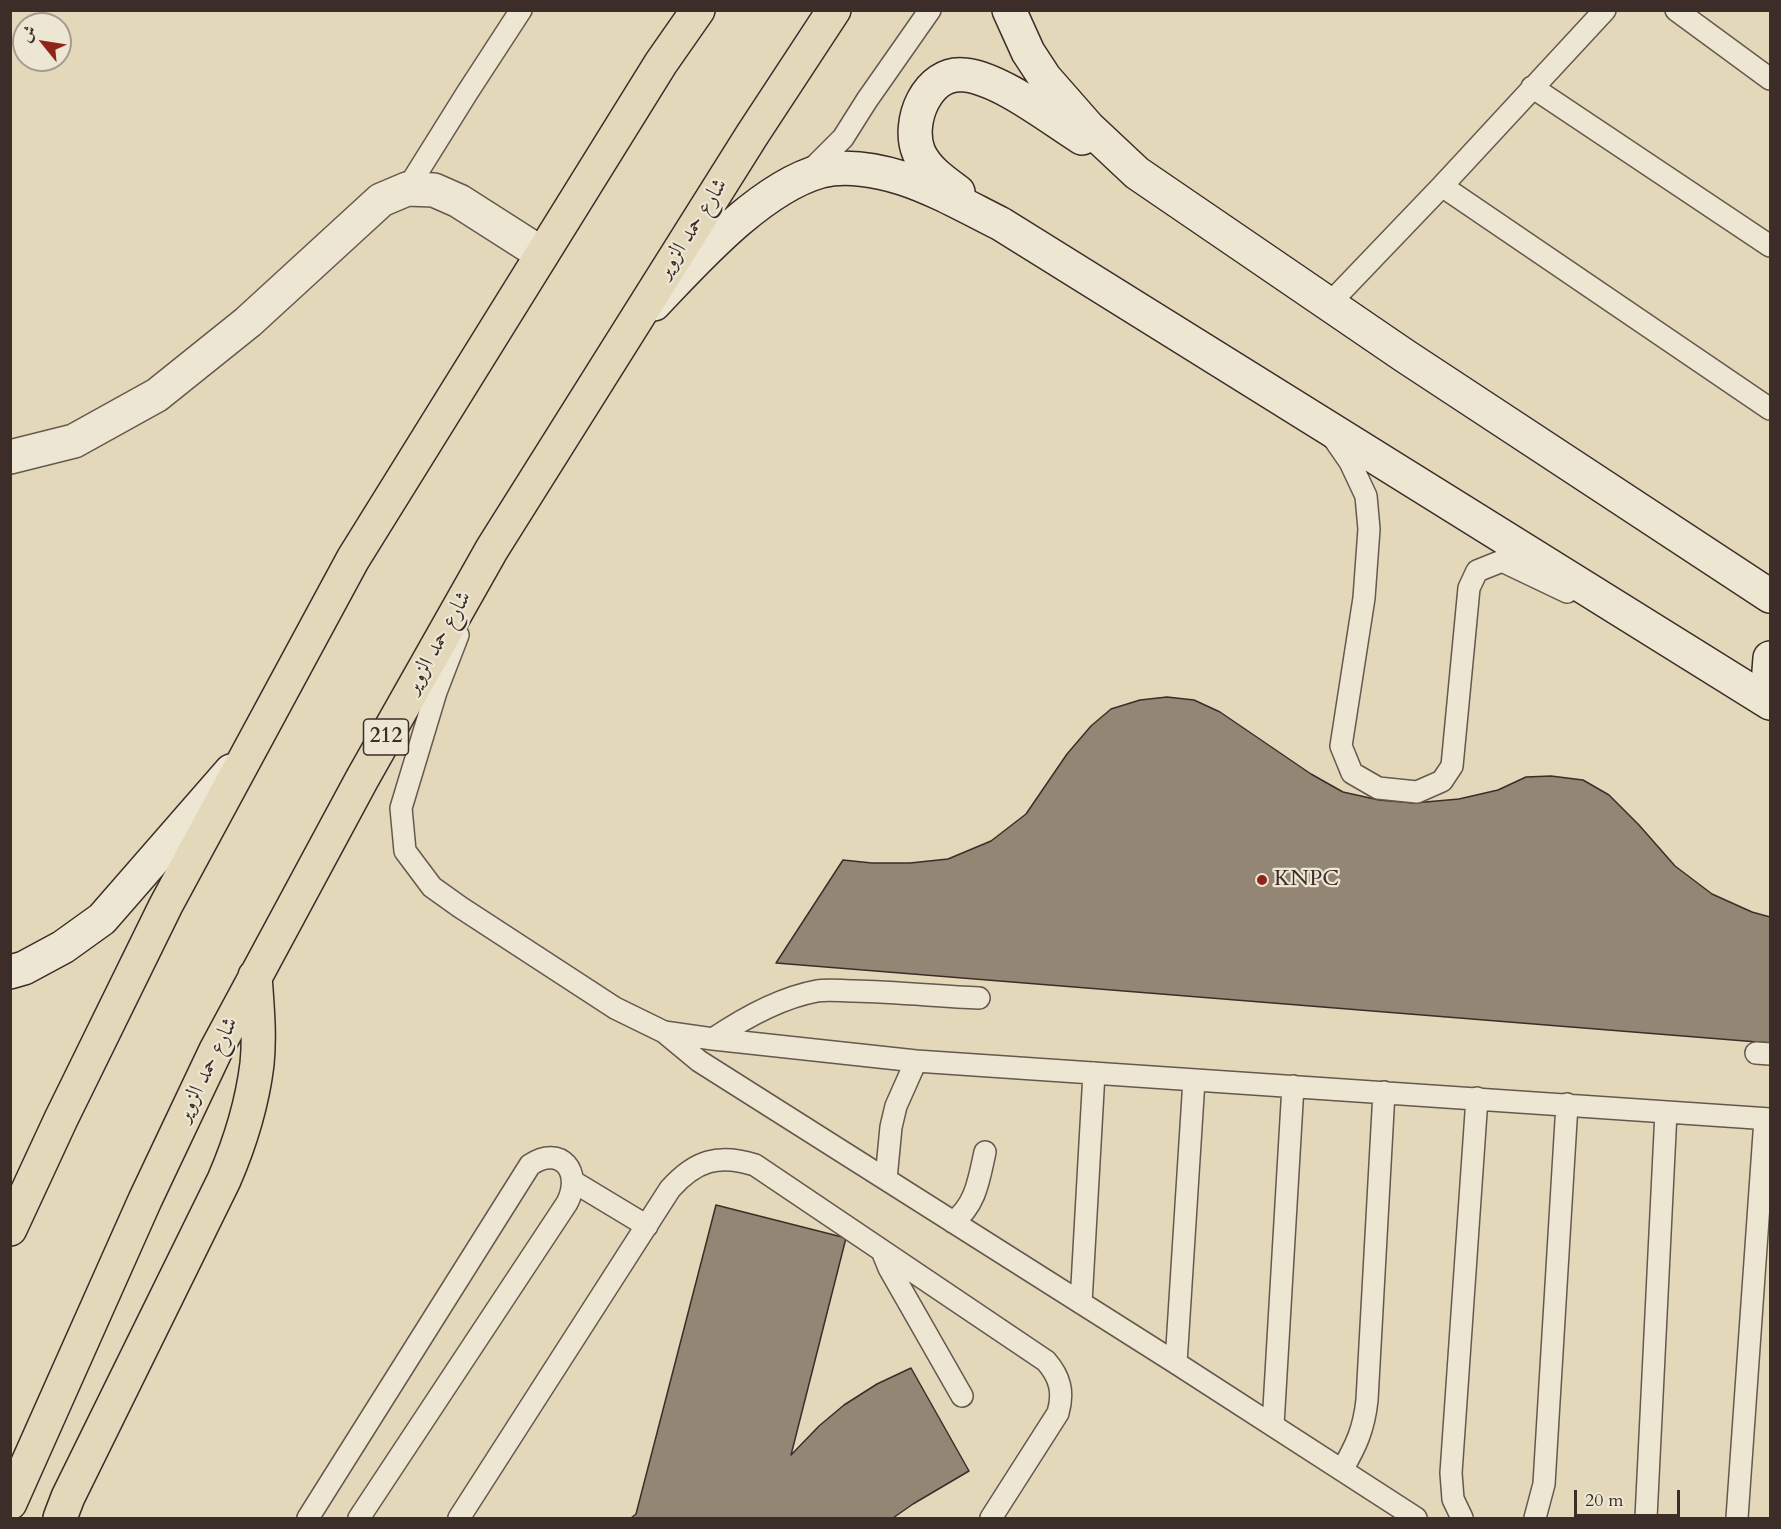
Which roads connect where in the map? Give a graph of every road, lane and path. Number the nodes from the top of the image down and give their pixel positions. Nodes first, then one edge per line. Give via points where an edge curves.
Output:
1 (521, 10) edge
2 (698, 10) edge
3 (834, 10) edge
4 (930, 10) edge
5 (1009, 10) edge
6 (1605, 10) edge
7 (1676, 10) edge
8 (1770, 79) edge
9 (1533, 87) junction
10 (1137, 173) junction
11 (803, 177) junction
12 (1442, 186) junction
13 (407, 189) junction
14 (1001, 224) junction
15 (1770, 246) edge
16 (543, 254) junction
17 (1329, 304) junction
18 (632, 327) junction
19 (1770, 409) edge
20 (1325, 425) junction
21 (10, 456) edge
22 (492, 549) junction
23 (1770, 596) edge
24 (1656, 632) junction
25 (1770, 658) edge
26 (1770, 686) edge
27 (1770, 702) edge
28 (252, 747) junction
29 (10, 972) edge
30 (255, 976) junction
31 (978, 998) dead end
32 (664, 1032) junction
33 (712, 1039) junction
34 (916, 1062) junction
35 (1094, 1073) junction
36 (1194, 1080) junction
37 (1293, 1086) junction
38 (1384, 1092) junction
39 (1477, 1098) junction
40 (1567, 1104) junction
41 (1666, 1112) junction
42 (1768, 1119) edge
43 (985, 1152) dead end
44 (886, 1179) junction
45 (574, 1182) junction
46 (953, 1222) junction
47 (647, 1226) junction
48 (10, 1229) edge
49 (882, 1250) junction
50 (1081, 1302) junction
51 (1176, 1363) junction
52 (962, 1396) dead end
53 (1273, 1425) junction
54 (1342, 1470) junction
55 (10, 1503) edge
56 (60, 1518) edge
57 (308, 1518) edge
58 (359, 1518) edge
59 (459, 1518) edge
60 (991, 1518) edge
61 (1416, 1518) edge
62 (1462, 1518) edge
63 (1535, 1518) edge
64 (1646, 1518) edge
65 (1737, 1518) edge

1 - 13 lane
2 - 16 main road
3 - 18 main road, شارع حمد الزوير / 212
4 - 11 lane via 843,138
5 - 10 main road via 1045,78 1088,127
6 - 9 lane
7 - 8 lane
9 - 12 lane
9 - 15 lane
10 - 14 main road via 989,81 964,74 941,79 928,93 916,121 919,152 942,180
10 - 17 main road
11 - 14 main road via 847,168 901,178
11 - 18 main road via 776,191 736,223
12 - 17 lane
12 - 19 lane
13 - 16 main road via 434,190 459,201
13 - 21 main road via 381,200 248,322 157,395 74,441
14 - 20 main road
16 - 28 main road via 353,559
17 - 23 main road
18 - 22 main road, شارع حمد الزوير / 212
20 - 24 main road
20 - 24 lane via 1350,462 1366,496 1369,529 1364,598 1341,746 1352,773 1378,788 1417,792 1442,781 1452,766 1469,588 1477,571 1502,561
22 - 30 main road, شارع حمد الزوير / 212
22 - 32 lane via 436,692 401,808 405,851 432,887 460,907 615,1008
24 - 27 main road
25 - 26 main road
28 - 29 main road via 102,919 63,947
28 - 48 main road via 166,905
30 - 55 main road, شارع حمد الزوير / 212 via 150,1190
30 - 56 main road via 257,1064 239,1144
31 - 33 lane via 819,990 761,1011
32 - 33 lane
32 - 44 lane via 699,1061
33 - 34 lane
34 - 35 lane
34 - 44 lane via 896,1106
35 - 36 lane
35 - 50 lane
36 - 37 lane
36 - 51 lane
37 - 38 lane
37 - 53 lane
38 - 39 lane
38 - 54 lane via 1365,1421
39 - 40 lane
39 - 62 lane via 1451,1473 1453,1499
40 - 41 lane
40 - 63 lane via 1544,1484
41 - 42 lane
41 - 64 lane
42 - 65 lane
43 - 46 lane via 971,1203
44 - 46 lane
45 - 47 lane
45 - 57 lane via 571,1170 562,1161 540,1158 530,1165
45 - 58 lane via 567,1203
46 - 50 lane
47 - 49 lane via 670,1190 693,1167 723,1159 739,1160 755,1165
47 - 59 lane
49 - 52 lane
49 - 60 lane via 1046,1360 1059,1380 1062,1392 1058,1413
50 - 51 lane
51 - 53 lane
53 - 54 lane
54 - 61 lane

